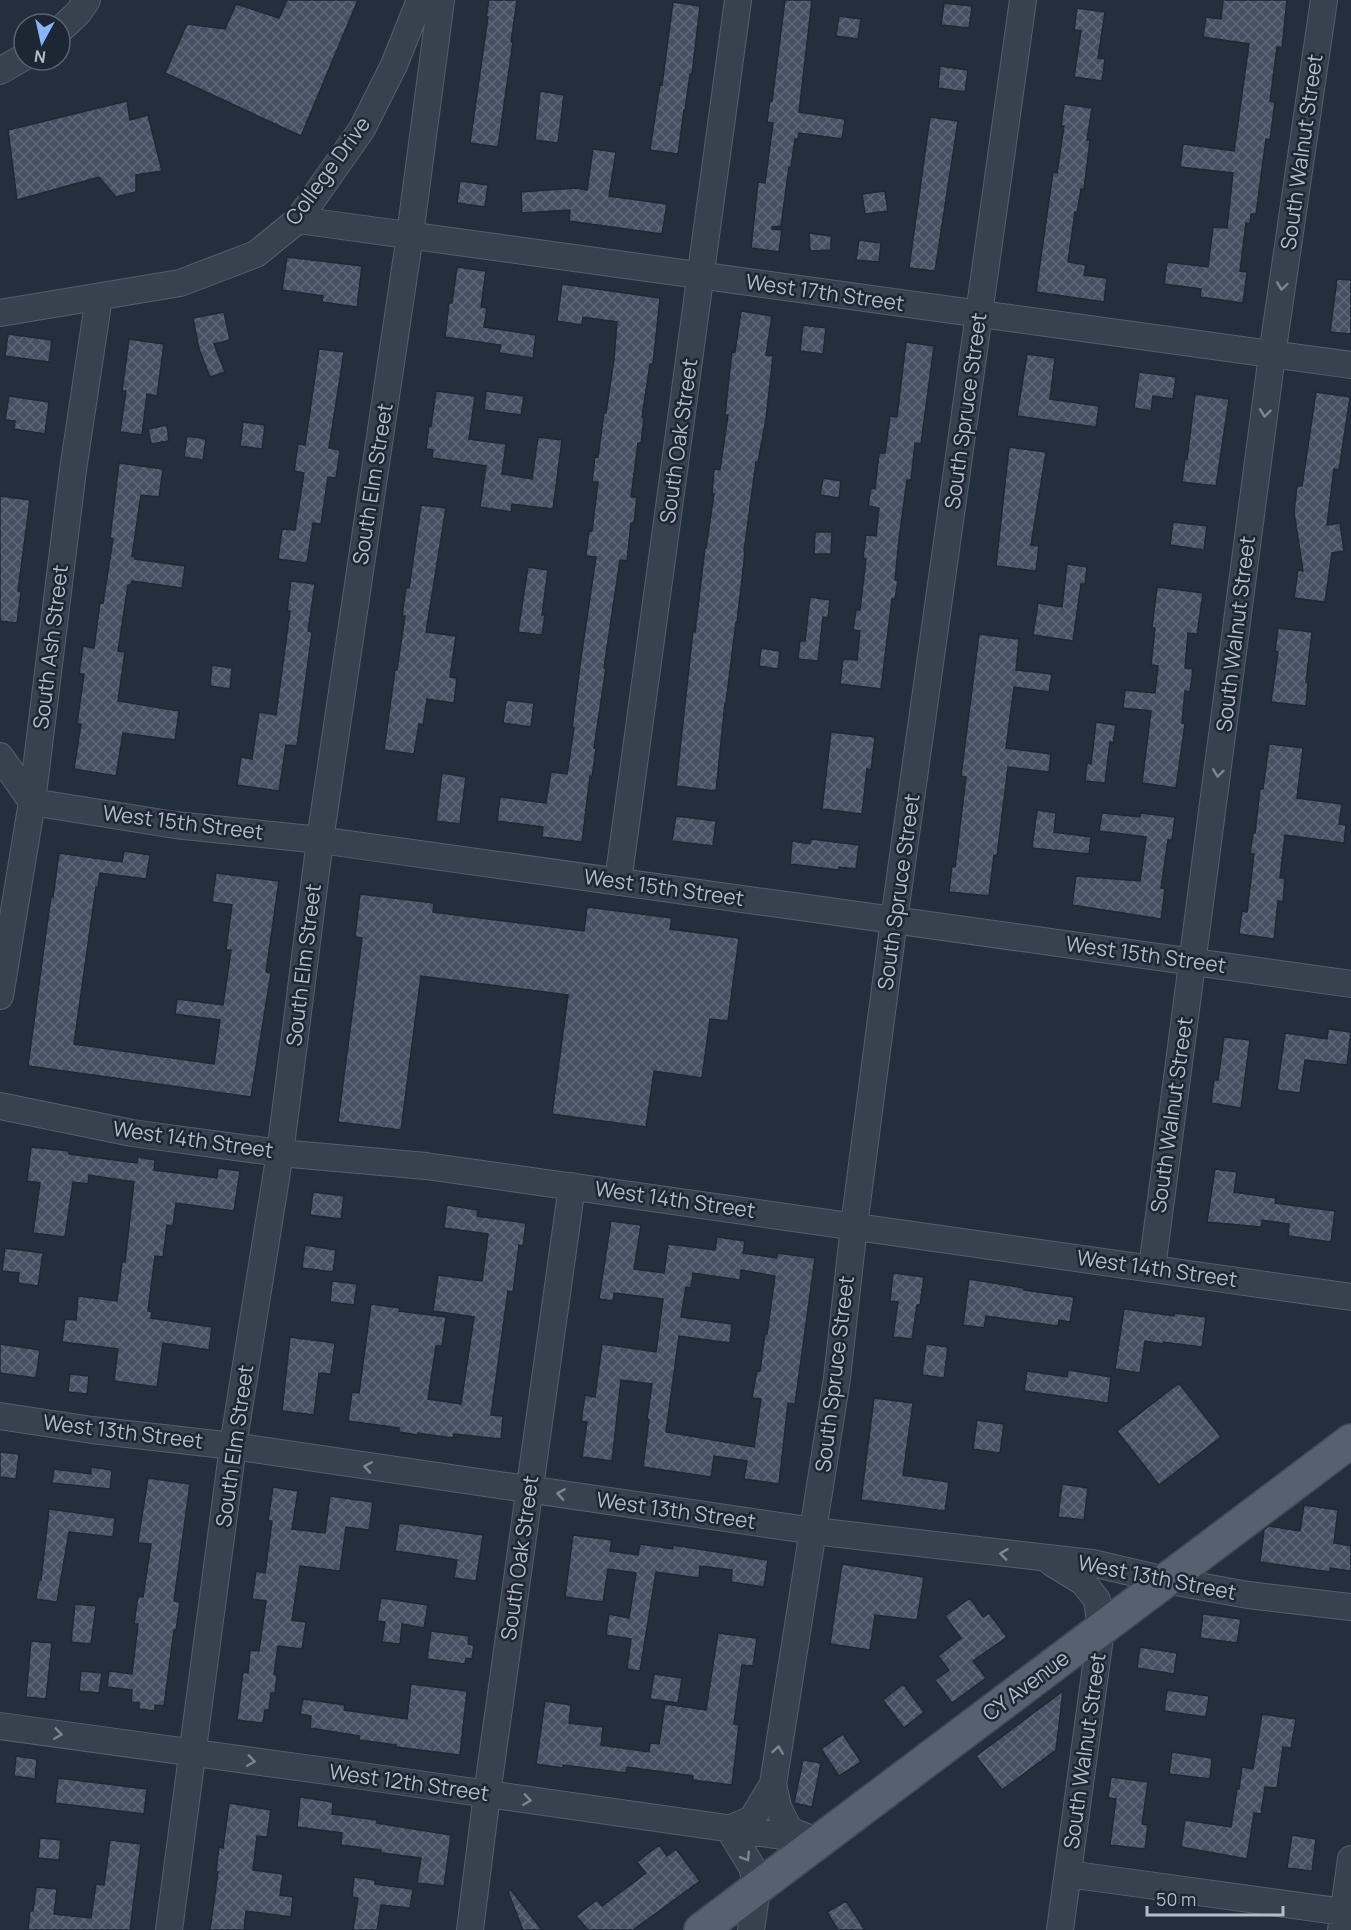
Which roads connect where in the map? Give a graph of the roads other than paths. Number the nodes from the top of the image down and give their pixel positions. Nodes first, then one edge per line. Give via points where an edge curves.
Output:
1 (87, 0) edge
2 (420, 0) edge
3 (441, 0) edge
4 (738, 0) edge
5 (1023, 0) edge
6 (1324, 0) edge
7 (72, 19) edge
8 (298, 220) junction
9 (410, 235) junction
10 (701, 276) junction
11 (99, 297) junction
12 (0, 313) edge
13 (980, 314) junction
14 (1272, 355) junction
15 (1351, 366) edge
16 (0, 756) edge
17 (32, 802) junction
18 (320, 840) junction
19 (618, 882) junction
20 (894, 920) junction
21 (1193, 962) junction
22 (1351, 984) edge
23 (0, 996) edge
24 (0, 1106) edge
25 (280, 1153) junction
26 (572, 1186) junction
27 (854, 1226) junction
28 (1152, 1268) junction
29 (1351, 1297) edge
30 (0, 1416) edge
31 (1351, 1441) edge
32 (233, 1446) junction
33 (530, 1490) junction
34 (814, 1531) junction
35 (1047, 1560) junction
36 (1165, 1580) junction
37 (1351, 1607) edge
38 (1101, 1630) junction
39 (0, 1726) edge
40 (193, 1753) junction
41 (773, 1784) junction
42 (487, 1794) junction
43 (729, 1829) junction
44 (817, 1841) junction
45 (1351, 1859) edge
46 (1068, 1874) junction
47 (757, 1888) junction
48 (1345, 1918) edge
49 (169, 1930) edge
50 (470, 1930) edge
51 (701, 1930) edge
52 (752, 1930) edge
53 (1060, 1930) edge

1 - 7 street
2 - 8 street, College Drive via 362,129
3 - 9 street, South Elm Street
4 - 10 street, South Oak Street
5 - 13 street, South Spruce Street
6 -> 14 street, South Walnut Street
8 - 9 street, West 17th Street
8 - 11 street, College Drive via 256,254 180,283
9 - 10 street, West 17th Street
9 - 18 street, South Elm Street
10 - 13 street, West 17th Street
10 - 19 street, South Oak Street
11 - 12 street, College Drive
11 - 17 street, South Ash Street via 73,470
13 - 14 street, West 17th Street
13 - 20 street, South Spruce Street
14 - 15 street, West 17th Street
14 -> 21 street, South Walnut Street
16 - 17 street
17 - 18 street, West 15th Street via 175,825
17 - 23 street, South Ash Street
18 - 19 street, West 15th Street
18 - 25 street, South Elm Street
19 - 20 street, West 15th Street
20 - 21 street, West 15th Street
20 - 27 street, South Spruce Street
21 - 22 street, West 15th Street
21 - 28 street, South Walnut Street
24 - 25 street, West 14th Street via 132,1133
25 - 26 street, West 14th Street via 426,1166
25 - 32 street, South Elm Street
26 - 27 street, West 14th Street
26 - 33 street, South Oak Street
27 - 28 street, West 14th Street
27 - 34 street, South Spruce Street
28 - 29 street, West 14th Street
30 - 32 street, West 13th Street
31 - 36 main road, CY Avenue
33 -> 32 street, West 13th Street
32 - 40 street, South Elm Street
34 -> 33 street, West 13th Street
33 - 42 street, South Oak Street
35 -> 34 street, West 13th Street
41 -> 34 street, South Spruce Street
35 - 36 street, West 13th Street via 1100,1565
35 - 38 street, South Walnut Street via 1083,1582 1097,1599
36 - 37 street, West 13th Street
36 - 38 main road, CY Avenue
38 - 44 main road, CY Avenue
38 - 46 street, South Walnut Street
39 -> 40 street, West 12th Street
40 -> 42 street, West 12th Street
40 - 49 street, South Elm Street
41 - 43 street, South Spruce Street via 752,1819
41 - 44 street, South Spruce Street via 778,1808 789,1830
42 -> 43 street, West 12th Street
42 - 50 street, South Oak Street
43 - 44 street, West 12th Street
43 -> 47 street via 752,1867
44 - 47 main road, CY Avenue
45 - 48 street
46 - 48 street
46 - 53 street, South Walnut Street
47 - 51 main road, CY Avenue
47 - 52 street

